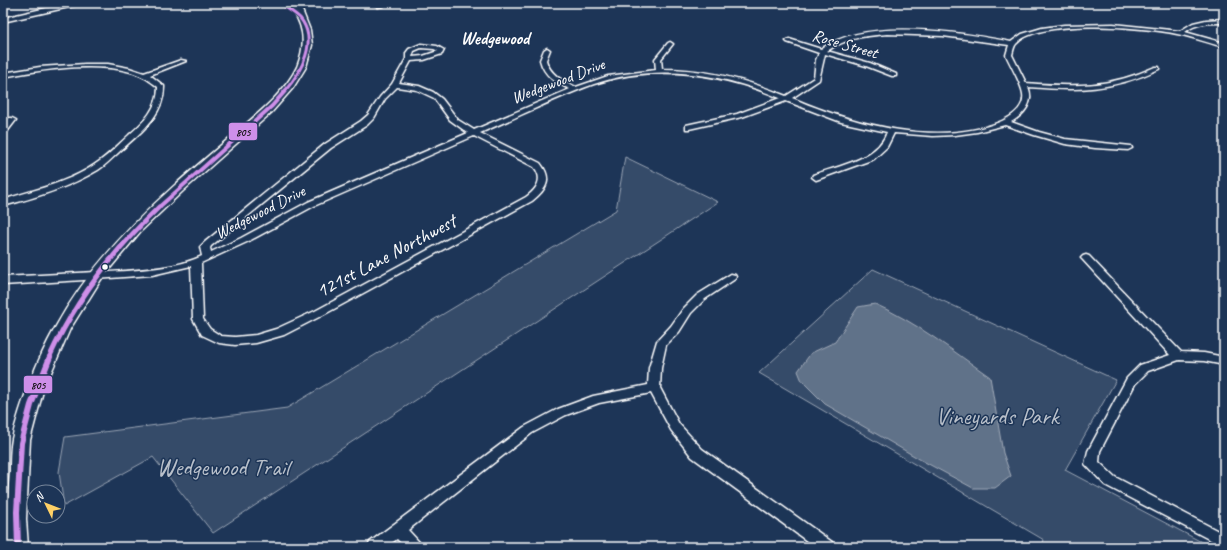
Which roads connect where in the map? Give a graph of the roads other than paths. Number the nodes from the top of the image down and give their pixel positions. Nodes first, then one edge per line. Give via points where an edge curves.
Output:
1 (57, 3) edge
2 (78, 3) edge
3 (280, 3) edge
4 (291, 3) edge
5 (3, 15) edge
6 (300, 18) junction
7 (3, 20) edge
8 (1224, 21) edge
9 (1181, 33) junction
10 (789, 41) dead end
11 (670, 44) dead end
12 (1013, 44) junction
13 (1224, 45) edge
14 (547, 50) dead end
15 (823, 52) junction
16 (409, 59) dead end
17 (183, 61) dead end
18 (1157, 68) dead end
19 (658, 72) junction
20 (3, 75) edge
21 (145, 75) junction
22 (894, 75) dead end
23 (395, 85) junction
24 (1024, 85) junction
25 (576, 88) junction
26 (787, 98) junction
27 (12, 120) dead end
28 (1005, 122) junction
29 (689, 127) dead end
30 (891, 130) junction
31 (3, 131) edge
32 (475, 133) junction
33 (1128, 148) dead end
34 (816, 177) dead end
35 (3, 203) edge
36 (207, 258) junction
37 (1086, 258) dead end
38 (196, 262) junction
39 (96, 276) junction
40 (731, 277) dead end
41 (3, 281) edge
42 (1178, 356) junction
43 (1224, 361) edge
44 (654, 388) junction
45 (398, 530) junction
46 (1224, 541) edge
47 (18, 547) edge
48 (375, 547) edge
49 (414, 547) edge
50 (827, 547) edge

1 - 5 main road
2 - 7 main road
3 - 6 main road
4 - 6 main road via 298,10
6 - 39 main road via 308,36 306,54 301,67 282,96 150,214 122,243
8 - 9 street via 1199,23 1187,27
9 - 12 street via 1126,26 1068,26 1035,32
9 - 13 street
10 - 15 street, Rose Street
11 - 19 street via 658,59
12 - 15 street via 949,33 892,32 844,39
12 - 24 street, Wedgewood Drive via 1010,55
14 - 25 street via 543,60 546,68 555,78
15 - 22 street, Rose Street via 866,63
15 - 26 street via 819,59 817,79
16 - 23 street
17 - 21 street
18 - 24 street via 1130,81 1104,86 1071,88
19 - 25 street, Wedgewood Drive via 613,77
19 - 26 street, Wedgewood Drive via 725,77 750,83
20 - 21 street via 81,65 109,67
21 - 35 street via 161,86 162,93 152,116 137,132 94,170
23 - 32 street via 427,91 439,99 452,118
23 - 36 street via 364,123 328,146 208,244 205,247
24 - 28 street, Wedgewood Drive via 1028,99 1025,105 1020,113
25 - 32 street, Wedgewood Drive
26 - 29 street via 742,114
26 - 30 street, Wedgewood Drive via 836,118
27 - 31 street
28 - 30 street, Wedgewood Drive via 978,130 956,132
28 - 33 street via 1035,134 1073,144
30 - 34 street via 887,142 878,152 866,159
32 - 36 street, Wedgewood Drive via 311,204
32 - 38 street, 121st Lane Northwest via 537,165 545,178 537,193 280,332 256,339 234,341 206,332 198,319
36 - 38 street, Wedgewood Drive
37 - 42 street
38 - 39 street, Wedgewood Drive via 152,272
39 - 41 street, Wedgewood Drive
39 - 47 main road via 62,329 44,366 27,417 21,440 16,519
40 - 44 street via 701,297 686,311 675,329 661,344 655,368
42 - 43 street
42 - 46 street via 1149,366 1137,374 1094,450 1092,464 1110,481
44 - 45 street via 596,399 562,412 528,430
44 - 50 street via 675,427 697,453
45 - 48 street
45 - 49 street

